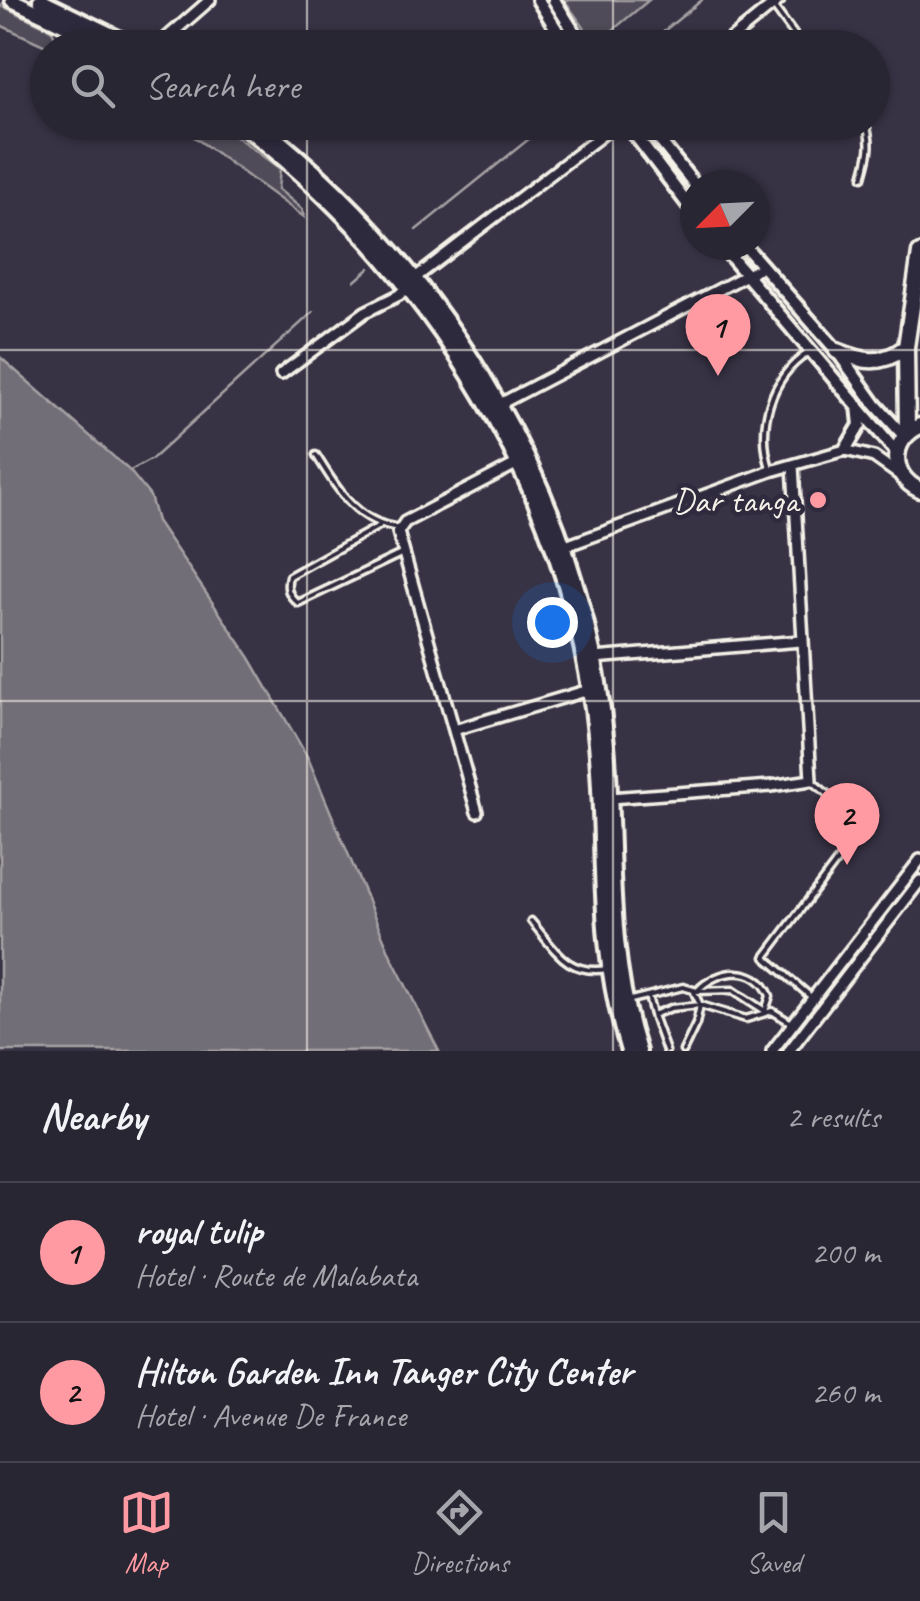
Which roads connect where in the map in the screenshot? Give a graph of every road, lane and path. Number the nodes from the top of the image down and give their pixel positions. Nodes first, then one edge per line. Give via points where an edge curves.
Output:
1 (12, 0) edge
2 (40, 0) edge
3 (210, 0) edge
4 (538, 0) edge
5 (554, 0) edge
6 (776, 2) edge
7 (76, 30) edge
8 (102, 30) edge
9 (176, 30) edge
10 (557, 30) edge
11 (573, 30) edge
12 (742, 30) edge
13 (793, 30) edge
14 (260, 140) edge
15 (278, 140) edge
16 (597, 140) edge
17 (636, 140) edge
18 (660, 140) edge
19 (869, 140) edge
20 (684, 170) edge
21 (864, 177) dead end
22 (680, 195) edge
23 (357, 222) junction
24 (920, 253) edge
25 (734, 260) edge
26 (757, 260) edge
27 (762, 266) junction
28 (746, 274) junction
29 (408, 278) junction
30 (906, 348) junction
31 (812, 350) junction
32 (836, 351) junction
33 (281, 374) dead end
34 (500, 404) junction
35 (858, 405) junction
36 (910, 431) edge
37 (845, 450) junction
38 (896, 453) junction
39 (316, 455) dead end
40 (518, 463) junction
41 (793, 465) junction
42 (772, 471) junction
43 (902, 476) junction
44 (919, 491) edge
45 (379, 526) junction
46 (399, 528) junction
47 (563, 547) junction
48 (402, 554) junction
49 (801, 641) junction
50 (594, 658) junction
51 (589, 690) junction
52 (454, 730) junction
53 (810, 780) junction
54 (610, 798) junction
55 (477, 812) dead end
56 (920, 860) edge
57 (920, 882) edge
58 (531, 920) dead end
59 (608, 969) junction
60 (695, 991) junction
61 (648, 996) junction
62 (814, 999) junction
63 (626, 1001) junction
64 (700, 1005) junction
65 (764, 1011) junction
66 (654, 1015) junction
67 (794, 1024) junction
68 (776, 1047) edge
69 (628, 1051) edge
70 (639, 1051) edge
71 (666, 1051) edge
72 (683, 1051) edge
73 (789, 1051) edge

1 - 7 main road
2 - 8 main road
3 - 9 street
4 - 10 street
5 - 11 street
6 - 12 street
6 - 13 lane
14 - 23 main road
15 - 23 main road
16 - 29 street
17 - 22 street
18 - 20 street
19 - 21 lane
23 - 29 main road
24 - 30 main road
25 - 28 street
26 - 27 street
27 - 28 street
27 - 32 street
28 - 31 street
28 - 34 street
29 - 33 street via 399,296
29 - 34 main road via 451,322
29 - 40 main road
30 - 32 main road via 872,362
30 - 36 main road
31 - 35 street
31 - 42 lane via 786,373 770,404 765,444
32 - 36 street via 875,404
34 - 47 main road
35 - 37 street via 860,425
35 - 38 street
36 - 38 main road
37 - 41 street
37 - 43 street via 874,457
38 - 43 main road
39 - 45 lane via 358,513
40 - 46 street
40 - 51 main road via 560,569
41 - 42 street
41 - 49 street
42 - 47 street
43 - 44 main road
45 - 46 lane
45 - 48 lane via 288,576 291,598 298,603
46 - 48 street
47 - 50 main road
48 - 52 street
49 - 50 street
49 - 53 street
50 - 54 main road
51 - 52 street
51 - 59 main road
52 - 55 street
53 - 54 street
53 - 62 lane via 862,822 765,957
54 - 63 main road via 614,930
56 - 62 street
57 - 73 street
58 - 59 lane via 569,966
59 - 69 main road
60 - 61 lane via 683,987
60 - 64 lane
60 - 65 lane via 734,990
60 - 65 lane via 720,974 753,975 770,996
61 - 63 lane
61 - 66 lane
62 - 67 street
63 - 70 main road
64 - 65 lane via 746,1018
64 - 66 lane
64 - 72 lane
65 - 67 lane
66 - 71 lane
67 - 68 street
68 - 73 street

